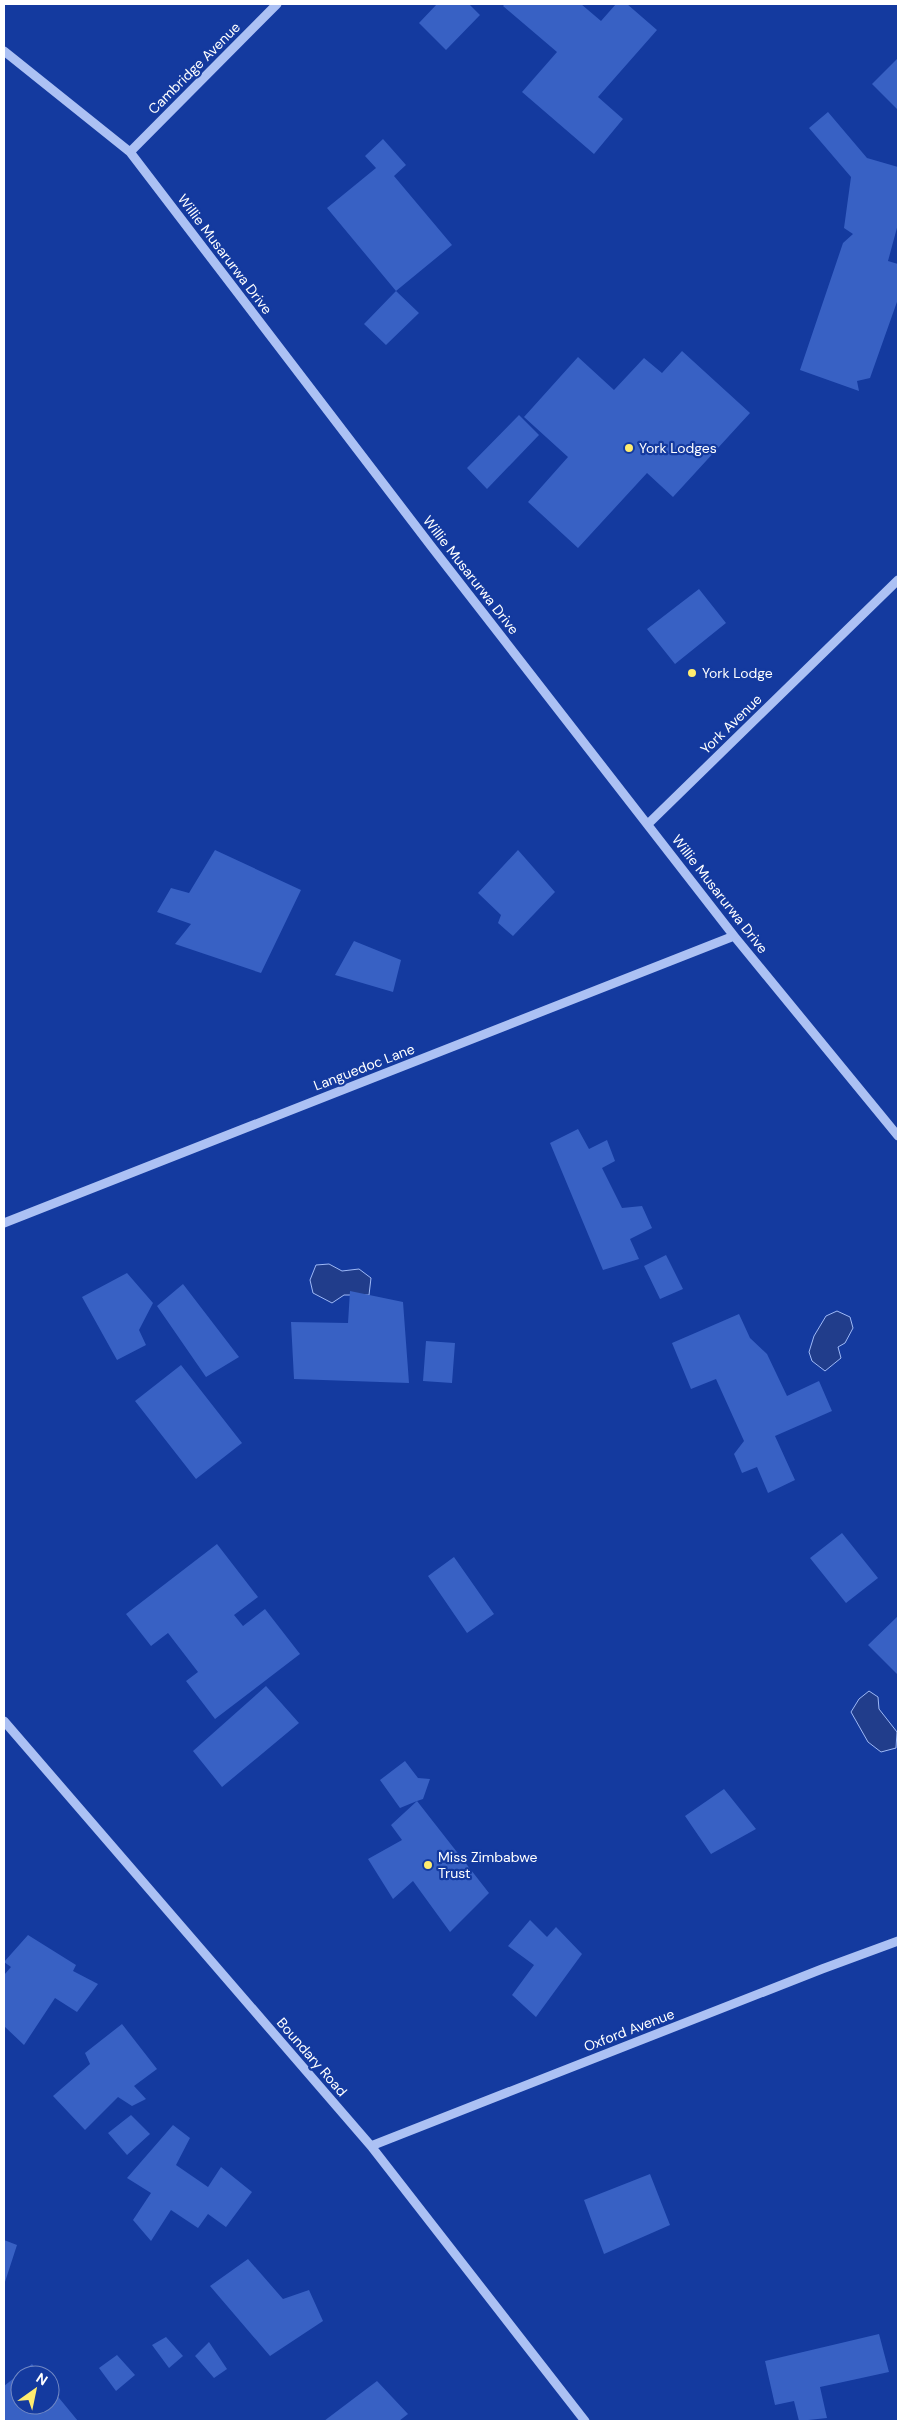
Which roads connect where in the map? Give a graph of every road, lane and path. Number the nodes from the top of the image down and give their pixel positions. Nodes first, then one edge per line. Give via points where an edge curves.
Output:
1 (277, 4) edge
2 (4, 51) edge
3 (130, 152) junction
4 (898, 580) edge
5 (648, 824) junction
6 (734, 936) junction
7 (898, 1136) edge
8 (4, 1223) edge
9 (4, 1721) edge
10 (898, 1941) edge
11 (371, 2146) junction
12 (586, 2421) edge

1 - 3 street, Cambridge Avenue
2 - 3 street, Willie Musarurwa Drive
3 - 5 street, Willie Musarurwa Drive via 425,539
4 - 5 street, York Avenue
5 - 6 street, Willie Musarurwa Drive
6 - 7 street, Willie Musarurwa Drive
6 - 8 street, Languedoc Lane
9 - 11 street, Boundary Road
10 - 11 street, Oxford Avenue
11 - 12 street, Boundary Road

